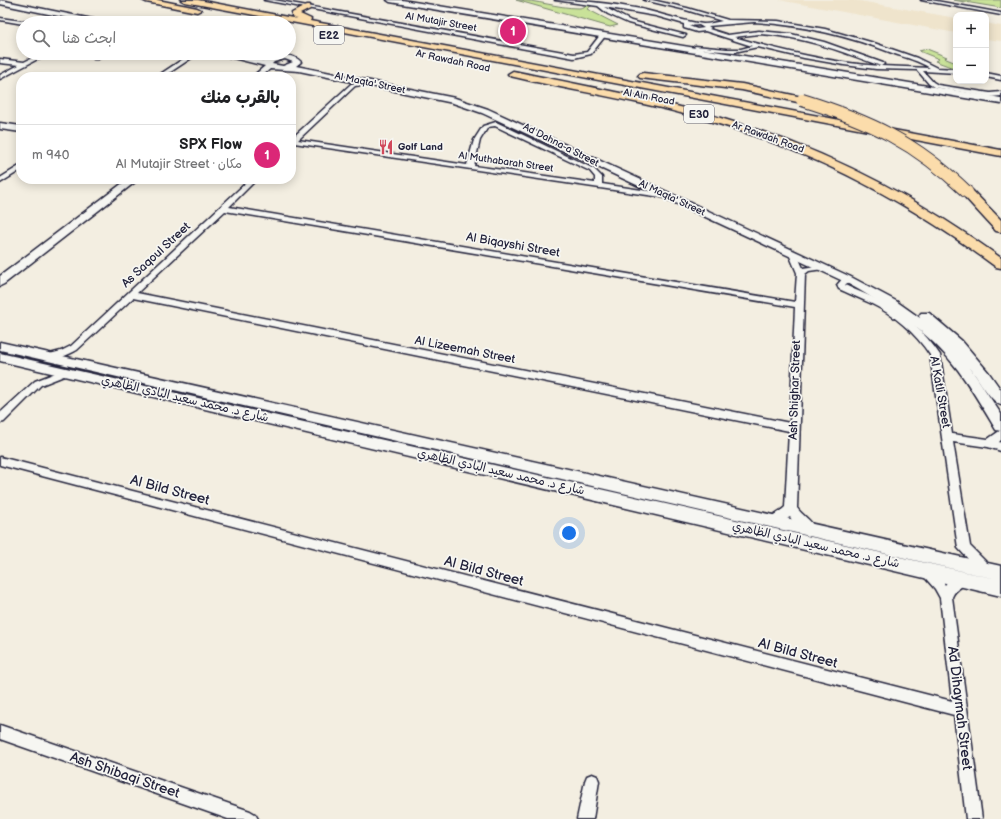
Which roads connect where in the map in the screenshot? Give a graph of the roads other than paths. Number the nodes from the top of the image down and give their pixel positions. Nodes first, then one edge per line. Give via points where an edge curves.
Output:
1 (146, 0) edge
2 (185, 0) edge
3 (200, 0) edge
4 (266, 0) edge
5 (390, 0) edge
6 (557, 0) edge
7 (648, 0) edge
8 (923, 0) edge
9 (934, 0) edge
10 (137, 1) dead end
11 (0, 2) edge
12 (600, 4) junction
13 (0, 5) edge
14 (305, 7) junction
15 (189, 8) junction
16 (638, 10) junction
17 (1001, 13) edge
18 (39, 14) junction
19 (57, 14) junction
20 (49, 16) edge
21 (67, 16) edge
22 (230, 16) edge
23 (262, 16) edge
24 (0, 19) edge
25 (16, 21) edge
26 (728, 22) junction
27 (296, 23) edge
28 (689, 24) junction
29 (705, 27) junction
30 (296, 28) edge
31 (692, 30) junction
32 (824, 30) junction
33 (603, 35) junction
34 (683, 35) junction
35 (728, 37) junction
36 (372, 39) junction
37 (810, 40) junction
38 (756, 46) junction
39 (675, 47) junction
40 (697, 47) dead end
41 (33, 60) edge
42 (185, 60) edge
43 (250, 60) edge
44 (272, 60) edge
45 (294, 60) edge
46 (0, 61) edge
47 (297, 62) junction
48 (25, 64) junction
49 (467, 64) dead end
50 (551, 64) junction
51 (268, 65) junction
52 (883, 67) junction
53 (283, 68) junction
54 (919, 69) junction
55 (935, 70) junction
56 (953, 71) edge
57 (167, 72) edge
58 (261, 72) edge
59 (270, 72) edge
60 (505, 72) dead end
61 (989, 76) edge
62 (0, 77) edge
63 (1001, 78) edge
64 (352, 82) junction
65 (1001, 94) edge
66 (1001, 101) edge
67 (0, 121) edge
68 (16, 123) edge
69 (0, 126) edge
70 (16, 128) edge
71 (296, 138) edge
72 (296, 143) edge
73 (570, 147) junction
74 (939, 152) dead end
75 (1001, 153) edge
76 (470, 167) junction
77 (16, 170) edge
78 (0, 171) edge
79 (12, 173) junction
80 (632, 179) junction
81 (0, 181) edge
82 (116, 184) edge
83 (127, 184) edge
84 (249, 184) edge
85 (598, 186) junction
86 (624, 189) junction
87 (668, 196) junction
88 (223, 208) junction
89 (750, 226) junction
90 (736, 227) junction
91 (1001, 228) edge
92 (792, 254) junction
93 (1001, 264) edge
94 (820, 267) junction
95 (801, 272) junction
96 (0, 273) edge
97 (847, 279) junction
98 (0, 282) edge
99 (132, 295) junction
100 (798, 305) junction
101 (0, 346) edge
102 (0, 357) edge
103 (44, 361) junction
104 (76, 365) junction
105 (38, 383) junction
106 (1001, 400) edge
107 (0, 419) edge
108 (1001, 426) edge
109 (794, 428) junction
110 (1001, 434) edge
111 (947, 437) junction
112 (989, 443) junction
113 (1001, 448) edge
114 (0, 461) edge
115 (791, 508) junction
116 (764, 523) junction
117 (809, 528) junction
118 (964, 548) junction
119 (949, 561) junction
120 (922, 569) junction
121 (994, 571) edge
122 (963, 579) junction
123 (1001, 588) edge
124 (946, 597) junction
125 (960, 710) junction
126 (0, 732) edge
127 (592, 781) dead end
128 (250, 819) edge
129 (586, 819) edge
130 (974, 819) edge

1 - 15 highway
2 - 23 highway, E22
3 - 14 highway via 280,14
4 - 14 street, Al Mutajir Street
5 - 33 street
6 - 12 street
7 - 16 street
7 - 26 street
8 - 17 street
9 - 17 street
10 - 15 highway
11 - 19 street
12 - 16 street
12 - 34 street via 607,11 629,21
13 - 18 street
14 - 33 street, Al Mutajir Street via 584,56 591,53
14 - 50 highway via 295,15
15 - 22 highway
16 - 28 street
18 - 19 street
18 - 20 street
19 - 21 street
24 - 25 street
26 - 29 street
26 - 32 street via 771,21
27 - 36 highway, E22
28 - 29 street
28 - 31 street via 686,27
29 - 31 street
29 - 35 street
30 - 36 highway, E22
31 - 34 street
32 - 37 street
32 - 55 street via 881,47
33 - 39 street
34 - 39 street
35 - 37 street via 763,33
35 - 38 street
36 - 49 highway, Ar Rawdah Road
36 - 50 highway, Ar Rawdah Road
36 - 74 highway, Al Ain Road / E22
36 - 75 highway, Al Ain Road / E22
37 - 52 street via 872,60
38 - 40 street via 734,52
38 - 52 street via 821,60
39 - 66 street
41 - 48 street
42 - 57 street
43 - 51 street
44 - 51 street
45 - 47 street, Al Maqta' Street
46 - 48 street
47 - 53 street
47 - 73 street, Al Maqta' Street via 307,67 476,103 506,114
48 - 62 street
50 - 91 highway, Ar Rawdah Road, bridge via 764,91 802,100 862,120 901,140 941,166
51 - 53 street, Al Maqta' Street
51 - 58 street
52 - 54 street
53 - 59 street
53 - 64 street, Al Maqta' Street via 299,69
54 - 55 street
54 - 65 street via 936,86 990,95
55 - 56 street
60 - 93 highway, Ar Rawdah Road / E30 via 682,110 788,144 899,196 956,231
61 - 63 street
64 - 71 street
64 - 73 street, Al Maqta' Street via 368,83 470,106
67 - 68 street
69 - 70 street
72 - 76 street, Al Muthabarah Street
73 - 80 street, Al Maqta' Street
73 - 89 street, Al Maqta' Street
76 - 85 street, Al Muthabarah Street
76 - 85 street, Ad Dahna-a Street via 477,140 483,130 491,127 504,128 592,170 599,177
77 - 79 street
78 - 79 street
79 - 81 street
80 - 86 street via 631,185
80 - 87 street, Al Maqta' Street
82 - 96 street
83 - 98 street
84 - 88 street, As Saqoul Street
85 - 86 street, Al Muthabarah Street
86 - 87 street, Al Muthabarah Street
87 - 90 street, Al Maqta' Street
88 - 99 street, As Saqoul Street
88 - 100 street, Al Biqayshi Street
89 - 90 street via 748,230
89 - 106 street, Al Maqta' Street via 878,286 913,307 960,346
90 - 92 street, Al Maqta' Street
92 - 94 street, Al Maqta' Street
92 - 95 street
94 - 95 street via 811,267
94 - 97 street, Al Maqta' Street
95 - 100 street, Ash Shighar Street
97 - 108 street, Al Maqta' Street via 905,312 933,335 958,361
97 - 111 street, Al Katli Street via 841,284 842,288 876,302 888,310 925,340 932,350 937,365
99 - 104 street, As Saqoul Street
99 - 109 street, Al Lizeemah Street
100 - 109 street, Ash Shighar Street
101 - 103 street, شارع د. محمد سعيد البادي الظاهري
102 - 103 street, شارع د. محمد سعيد البادي الظاهري
103 - 104 street, شارع د. محمد سعيد البادي الظاهري
103 - 104 street, As Saqoul Street via 64,353
103 - 105 street
104 - 105 street
104 - 116 street, شارع د. محمد سعيد البادي الظاهري
105 - 107 street
109 - 115 street, Ash Shighar Street
110 - 112 street
111 - 112 street, Al Katli Street
111 - 118 street, Al Katli Street
112 - 113 street, Al Katli Street
114 - 125 street, Al Bild Street
115 - 116 street via 784,516
115 - 117 street via 798,519
116 - 117 street, شارع د. محمد سعيد البادي الظاهري
116 - 120 street, شارع د. محمد سعيد البادي الظاهري
117 - 119 street, شارع د. محمد سعيد البادي الظاهري
118 - 119 street via 958,556
118 - 121 street via 974,560
119 - 121 street, شارع د. محمد سعيد البادي الظاهري
120 - 122 street, شارع د. محمد سعيد البادي الظاهري
120 - 124 street, Ad Dihaymah Street via 934,579
122 - 123 street, شارع د. محمد سعيد البادي الظاهري
122 - 124 street via 953,584
124 - 125 street, Ad Dihaymah Street
125 - 130 street, Ad Dihaymah Street
126 - 128 street, Ash Shibaqi Street
127 - 129 street

